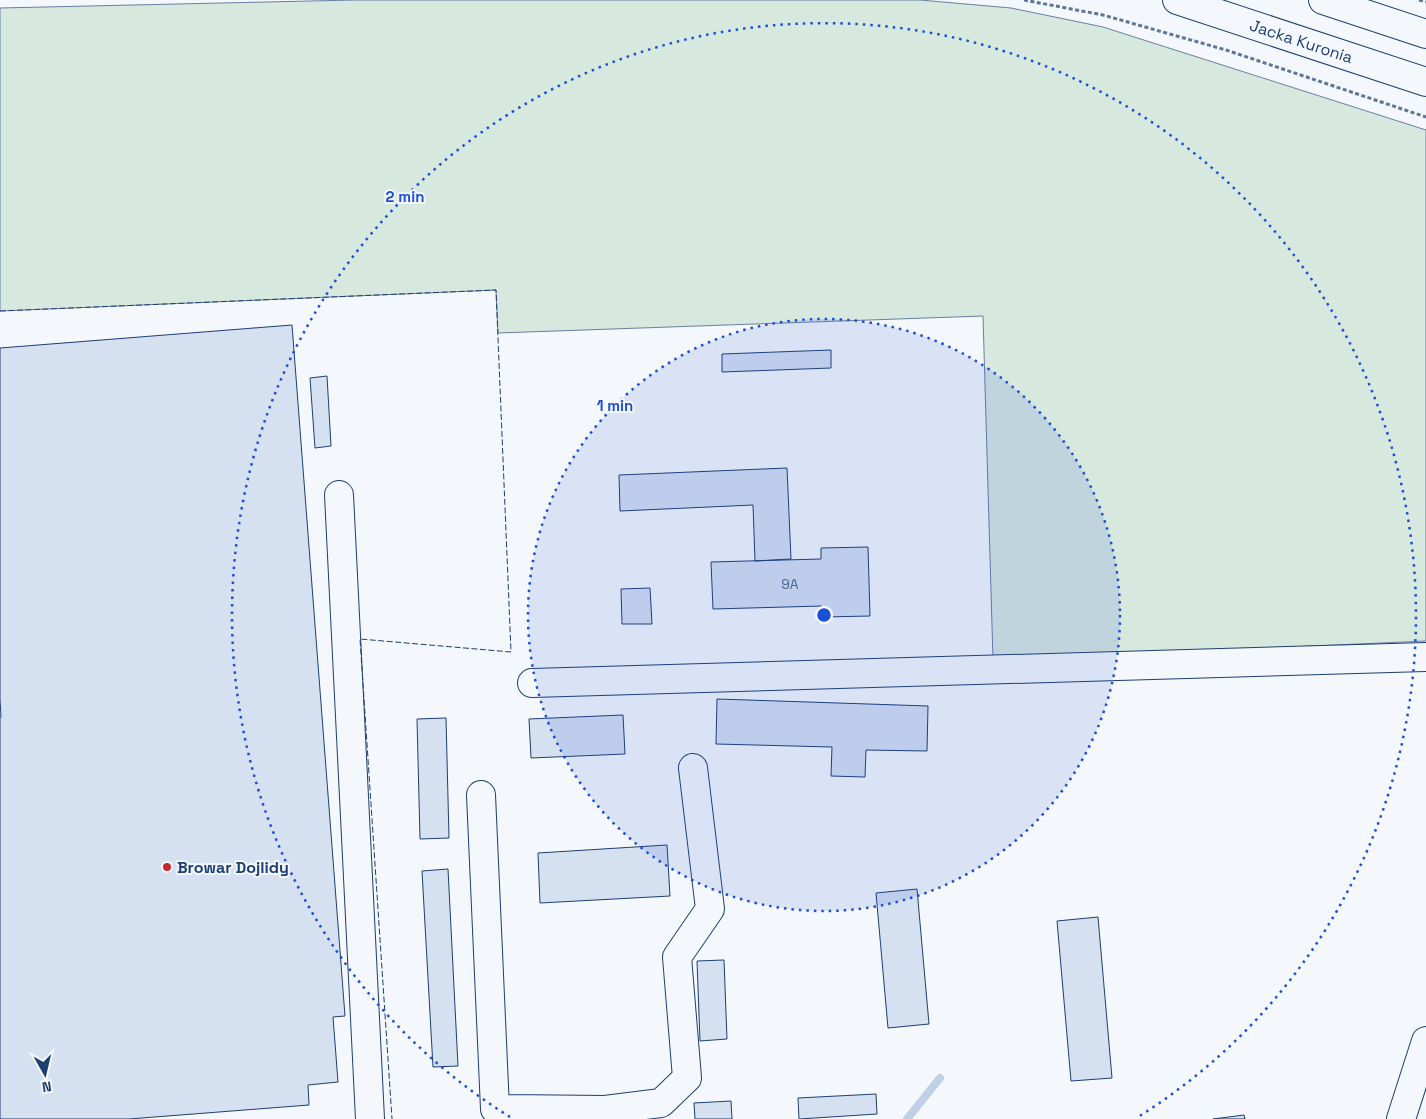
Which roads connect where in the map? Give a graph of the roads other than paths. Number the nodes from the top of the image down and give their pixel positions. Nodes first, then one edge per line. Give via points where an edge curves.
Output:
1 (1177, 0) edge
2 (1323, 0) edge
3 (1426, 34) edge
4 (1426, 82) edge
5 (339, 495) dead end
6 (1426, 657) edge
7 (532, 683) dead end
8 (693, 768) dead end
9 (481, 795) dead end
10 (1426, 1042) edge
11 (606, 1114) edge
12 (370, 1119) edge
13 (1401, 1119) edge

1 - 4 main road, Jacka Kuronia
2 - 3 main road
5 - 12 main road
6 - 7 main road
8 - 11 main road via 710,909 677,958 687,1078 661,1103
9 - 11 main road via 495,1109
10 - 13 main road

